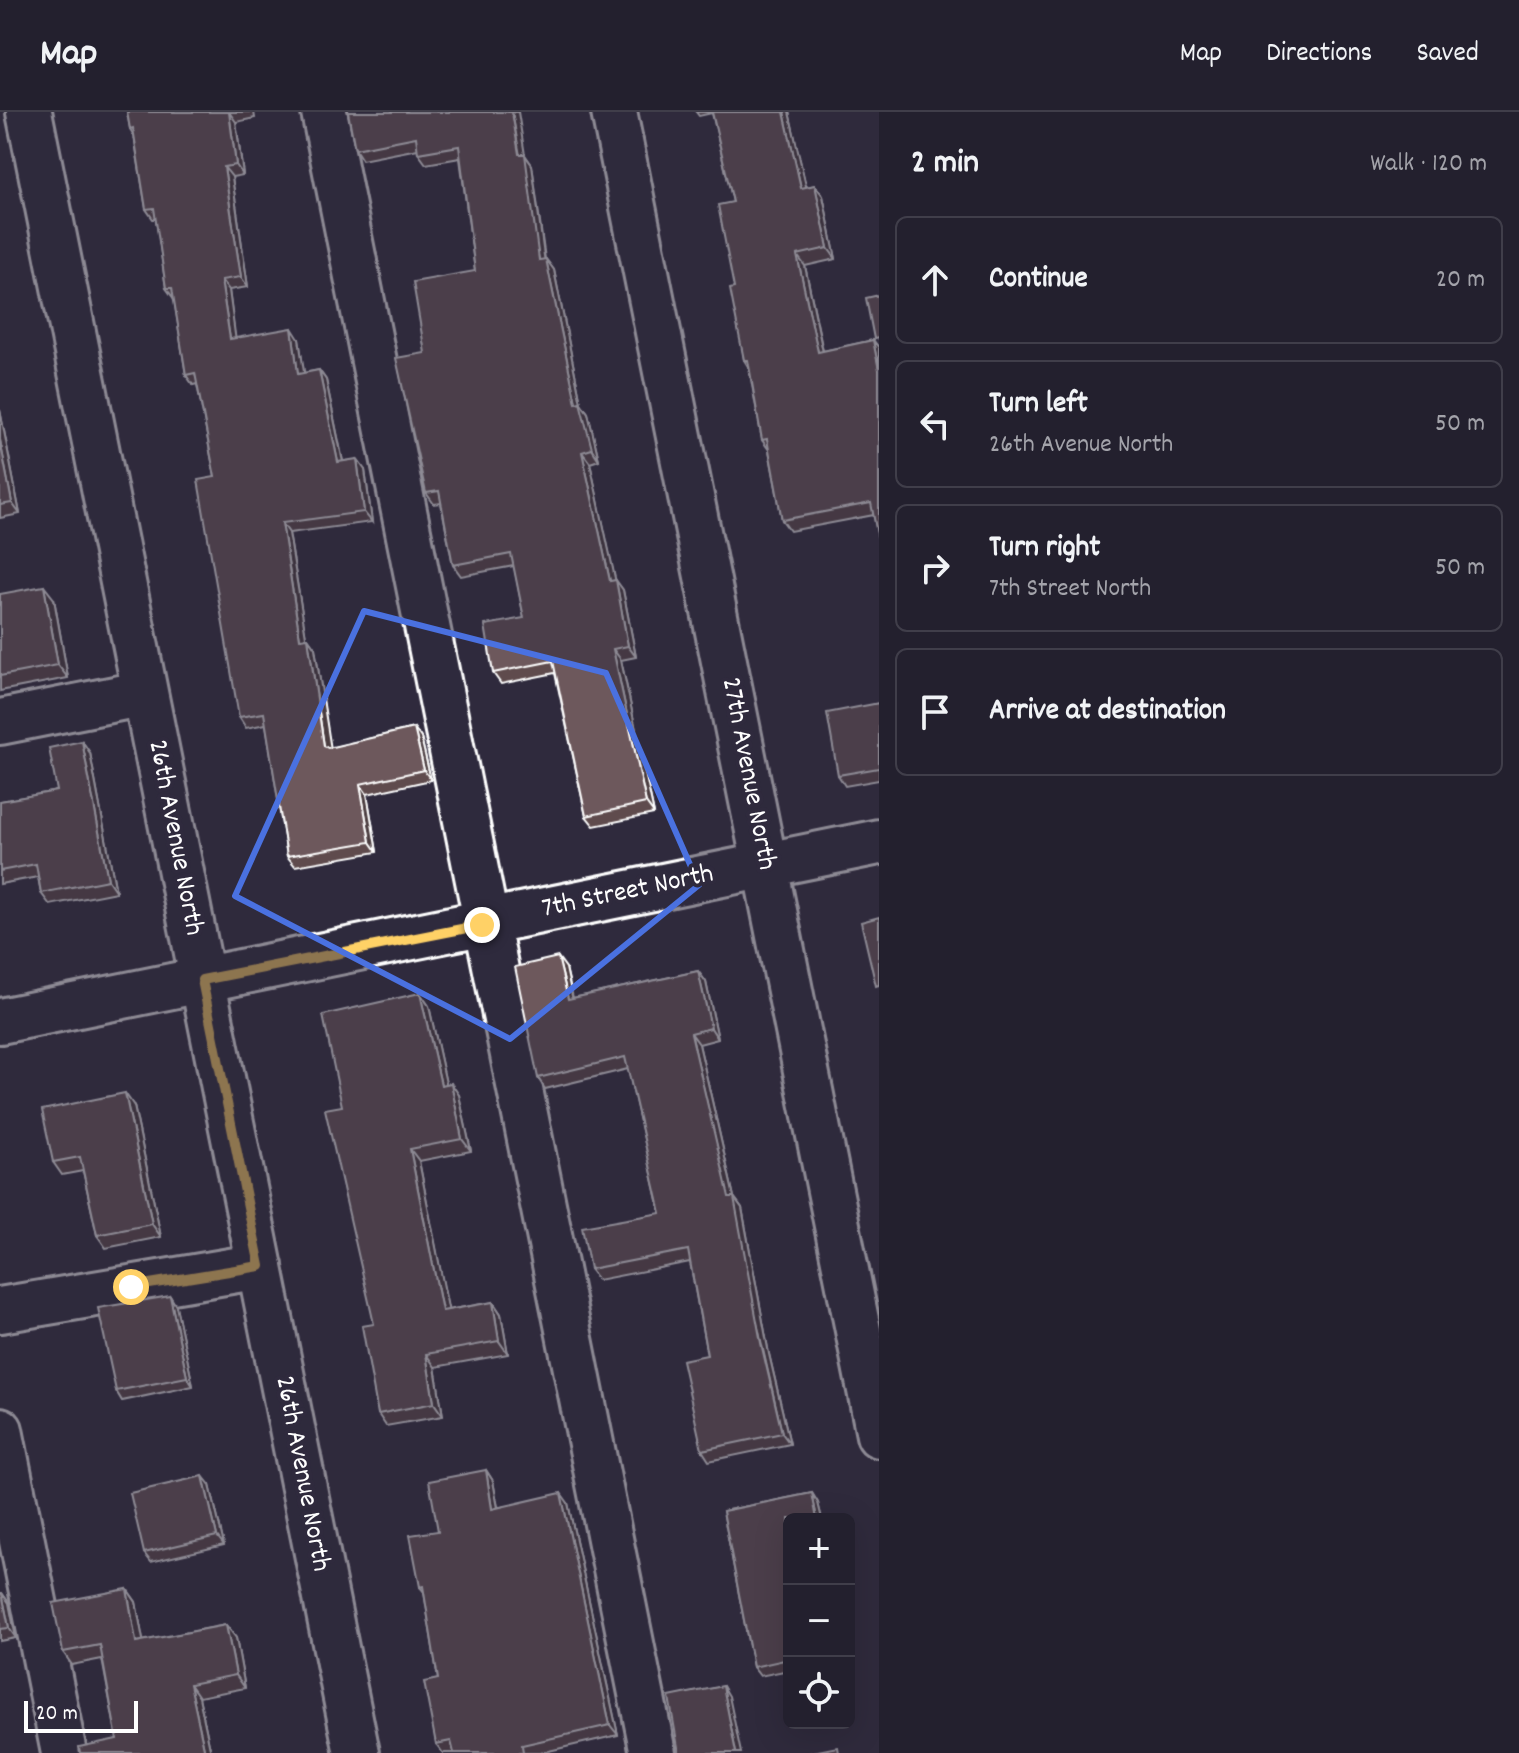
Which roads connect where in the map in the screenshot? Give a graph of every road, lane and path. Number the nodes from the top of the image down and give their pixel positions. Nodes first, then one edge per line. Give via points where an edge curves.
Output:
1 (29, 112) edge
2 (324, 112) edge
3 (614, 112) edge
4 (145, 693) junction
5 (0, 722) edge
6 (879, 842) edge
7 (764, 863) junction
8 (489, 924) junction
9 (202, 980) junction
10 (0, 1021) edge
11 (260, 1266) junction
12 (0, 1310) edge
13 (0, 1430) edge
14 (879, 1435) edge
15 (64, 1753) edge
16 (357, 1753) edge
17 (653, 1753) edge

1 - 4 street, 26th Avenue North
2 - 8 street
3 - 7 street, 27th Avenue North
4 - 5 street
4 - 9 street, 26th Avenue North
6 - 7 street, 7th Street North
7 - 8 street, 7th Street North
7 - 14 street, 27th Avenue North
8 - 9 street, 7th Street North
8 - 17 street
9 - 10 street, 7th Street North
9 - 11 street, 26th Avenue North
11 - 12 street
11 - 16 street, 26th Avenue North
13 - 15 street

